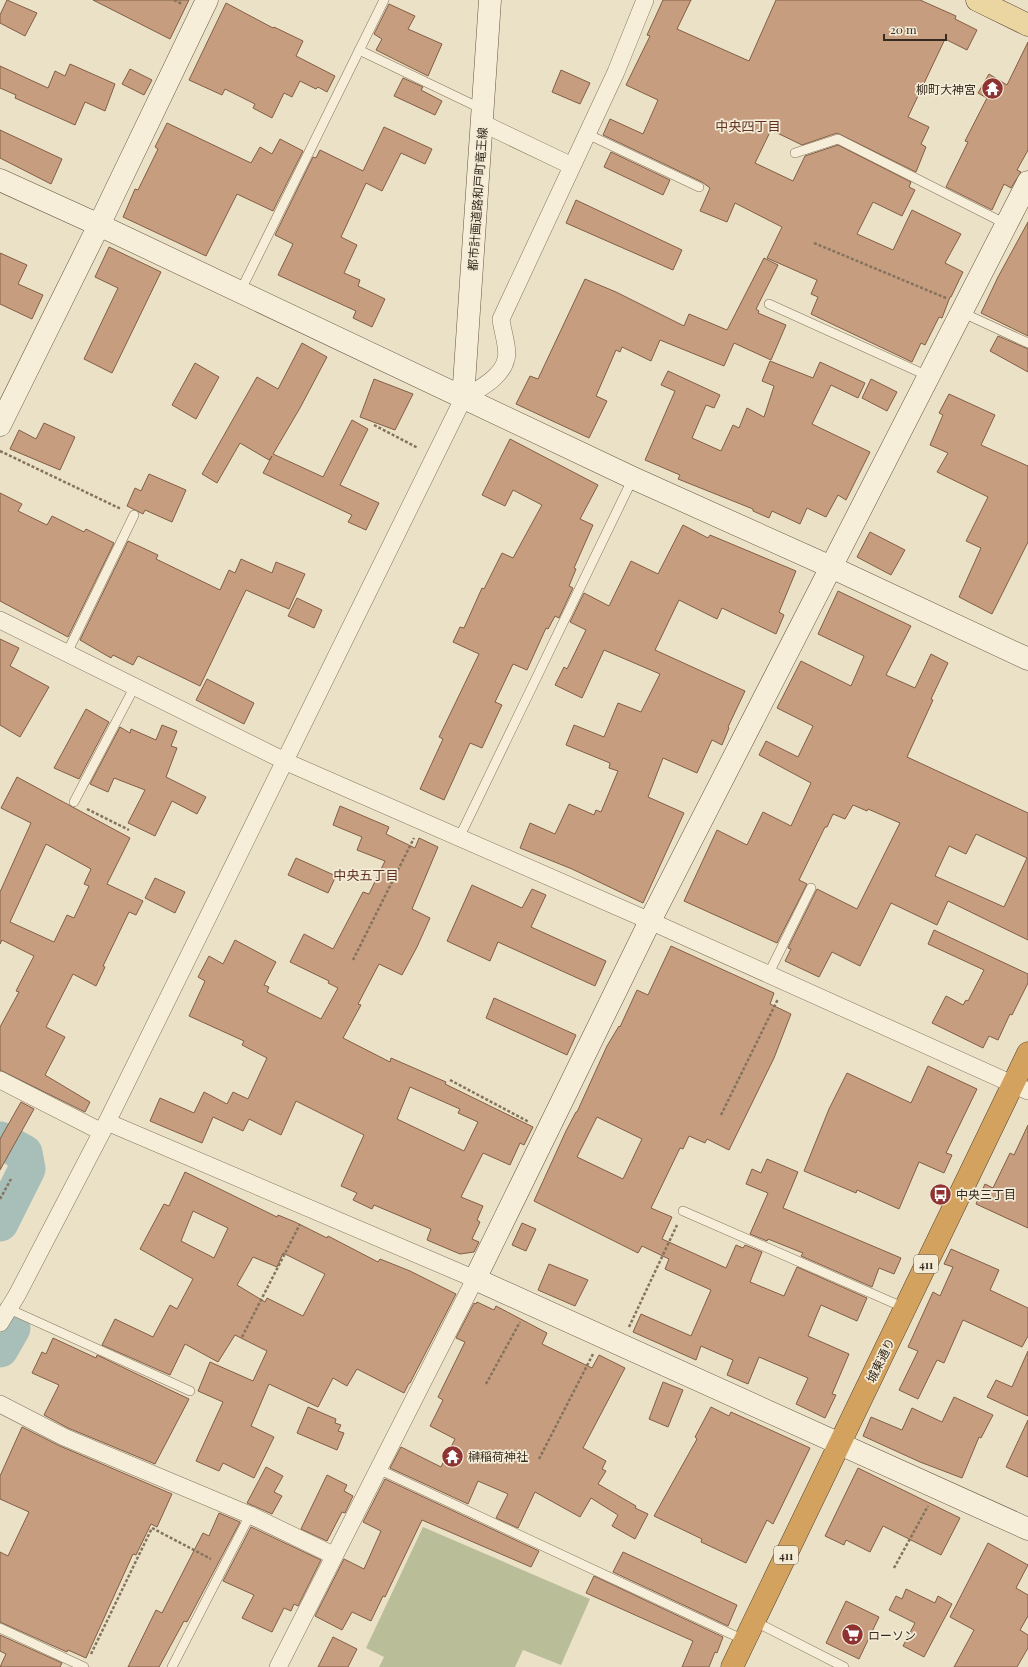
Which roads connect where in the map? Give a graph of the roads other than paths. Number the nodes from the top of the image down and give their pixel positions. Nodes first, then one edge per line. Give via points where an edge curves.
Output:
1 (207, 0) edge
2 (384, 0) edge
3 (490, 0) edge
4 (646, 0) edge
5 (977, 0) edge
6 (1028, 25) edge
7 (359, 50) junction
8 (482, 116) junction
9 (588, 134) junction
10 (795, 153) dead end
11 (572, 166) junction
12 (0, 180) edge
13 (1028, 182) edge
14 (699, 187) dead end
15 (1006, 224) junction
16 (99, 225) junction
17 (240, 292) junction
18 (769, 304) dead end
19 (963, 309) junction
20 (1028, 343) edge
21 (928, 376) junction
22 (464, 398) junction
23 (0, 425) edge
24 (633, 478) junction
25 (134, 515) road end
26 (831, 567) junction
27 (0, 620) edge
28 (67, 653) junction
29 (1028, 659) edge
30 (135, 686) junction
31 (285, 761) junction
32 (74, 802) road end
33 (459, 838) junction
34 (811, 888) dead end
35 (650, 921) junction
36 (768, 974) junction
37 (1028, 1053) edge
38 (0, 1080) edge
39 (1020, 1088) edge
40 (104, 1127) junction
41 (683, 1211) road end
42 (475, 1279) junction
43 (905, 1308) junction
44 (6, 1314) edge
45 (190, 1391) dead end
46 (0, 1404) edge
47 (840, 1444) junction
48 (378, 1469) junction
49 (250, 1515) junction
50 (1028, 1529) edge
51 (333, 1555) junction
52 (754, 1621) junction
53 (0, 1628) edge
54 (744, 1640) junction
55 (86, 1664) edge
56 (172, 1667) edge
57 (278, 1667) edge
58 (732, 1667) edge
59 (844, 1667) edge

1 - 16 street
2 - 7 lane
3 - 8 street, 都市計画道路和戸町竜王線
4 - 9 street
5 - 6 main road
7 - 8 lane
7 - 17 lane
8 - 11 street
8 - 22 street, 都市計画道路和戸町竜王線
9 - 11 street
9 - 14 lane
10 - 15 lane via 838,139
11 - 22 street via 501,319 507,351 506,360 491,380
12 - 16 street
13 - 15 street
15 - 19 street
16 - 17 street
16 - 23 street
17 - 22 street
18 - 21 lane
19 - 20 lane
19 - 21 street
21 - 26 street
22 - 24 street
22 - 31 street
24 - 26 street
24 - 33 lane
25 - 28 lane
26 - 29 street
26 - 35 street
27 - 28 street
28 - 30 street
30 - 31 street
30 - 32 lane
31 - 33 street
31 - 40 street
33 - 35 street
34 - 36 lane
35 - 36 street
35 - 42 street
36 - 39 street
37 - 39 highway, 城東通り / 411
38 - 40 street
39 - 43 highway, 城東通り / 411
40 - 42 street via 309,1208
40 - 44 street
41 - 43 lane
42 - 47 street
42 - 48 street
43 - 47 highway, 城東通り / 411
44 - 45 lane
46 - 49 street via 64,1436
47 - 50 street
47 - 52 highway, 城東通り / 411
48 - 51 street
48 - 54 lane
49 - 51 street
49 - 56 lane
51 - 57 street
52 - 54 highway, 城東通り / 411
52 - 59 lane
53 - 55 lane
54 - 58 highway, 城東通り / 411

